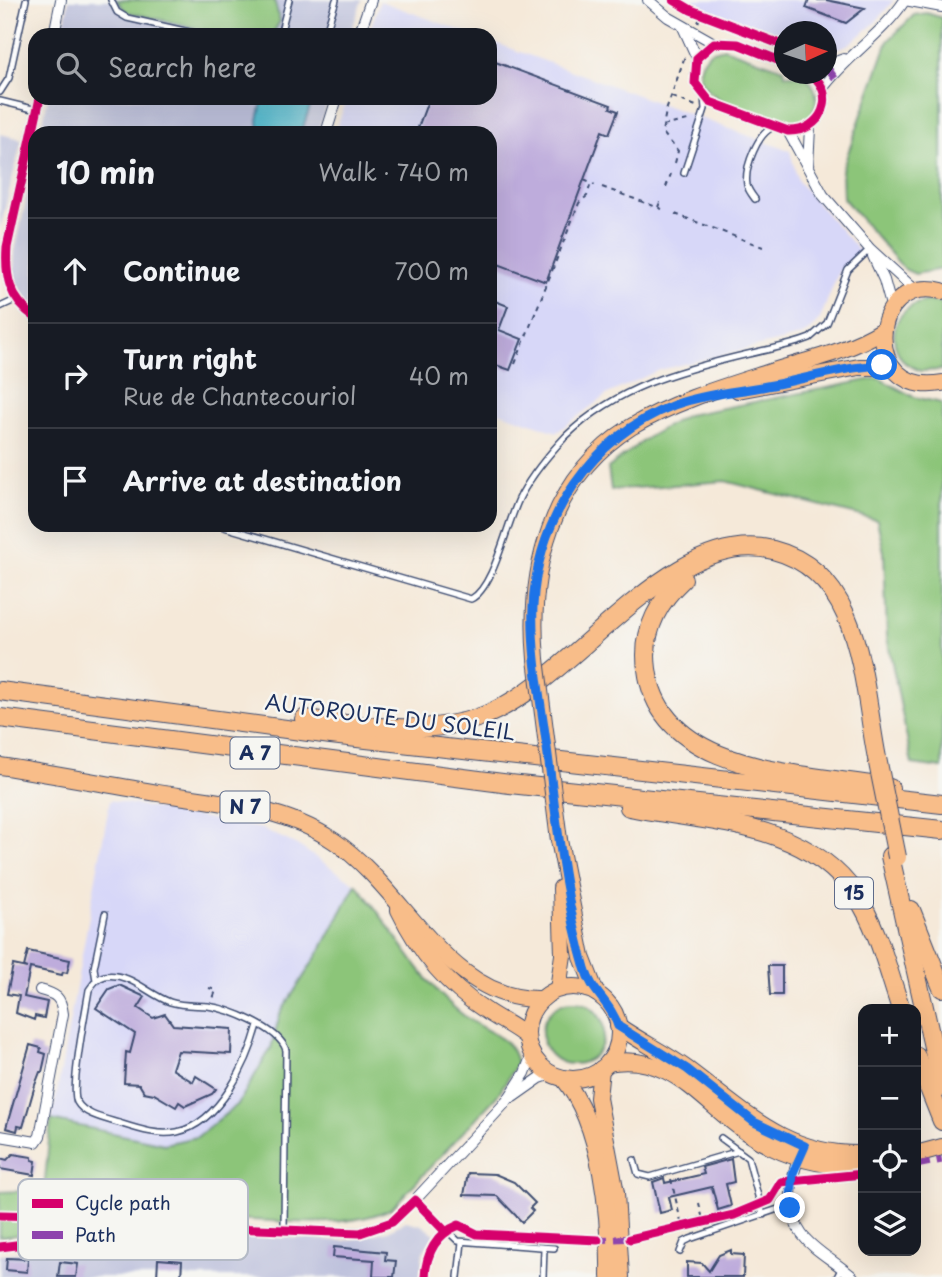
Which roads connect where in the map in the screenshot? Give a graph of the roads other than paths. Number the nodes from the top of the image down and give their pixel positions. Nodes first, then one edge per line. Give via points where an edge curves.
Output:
1 (26, 0) edge
2 (61, 0) edge
3 (111, 0) edge
4 (289, 0) edge
5 (336, 0) edge
6 (371, 0) edge
7 (648, 0) edge
8 (905, 0) edge
9 (942, 7) edge
10 (683, 27) junction
11 (55, 28) edge
12 (172, 28) edge
13 (282, 28) edge
14 (327, 28) edge
15 (361, 28) edge
16 (714, 43) junction
17 (848, 57) junction
18 (697, 58) junction
19 (774, 59) edge
20 (837, 61) edge
21 (818, 84) edge
22 (822, 89) junction
23 (0, 92) edge
24 (704, 97) junction
25 (0, 101) edge
26 (38, 105) edge
27 (335, 105) edge
28 (37, 110) junction
29 (33, 126) edge
30 (328, 126) edge
31 (777, 127) junction
32 (810, 127) junction
33 (788, 131) junction
34 (28, 151) edge
35 (808, 171) junction
36 (684, 173) dead end
37 (755, 200) dead end
38 (870, 249) junction
39 (940, 290) edge
40 (916, 291) junction
41 (15, 300) junction
42 (0, 307) edge
43 (892, 309) junction
44 (28, 311) edge
45 (883, 330) junction
46 (892, 367) junction
47 (939, 386) edge
48 (711, 394) junction
49 (241, 532) edge
50 (0, 691) edge
51 (153, 712) junction
52 (0, 718) edge
53 (874, 758) junction
54 (0, 766) edge
55 (521, 785) junction
56 (942, 798) edge
57 (942, 804) edge
58 (942, 830) edge
59 (559, 840) junction
60 (894, 857) junction
61 (391, 892) junction
62 (105, 914) dead end
63 (96, 980) junction
64 (942, 988) edge
65 (558, 989) junction
66 (40, 990) dead end
67 (596, 993) junction
68 (542, 999) junction
69 (899, 1004) edge
70 (258, 1024) junction
71 (618, 1026) junction
72 (527, 1037) junction
73 (532, 1054) junction
74 (604, 1066) junction
75 (920, 1067) edge
76 (557, 1076) junction
77 (942, 1087) edge
78 (507, 1101) junction
79 (942, 1121) edge
80 (0, 1136) edge
81 (721, 1138) dead end
82 (942, 1147) edge
83 (739, 1151) junction
84 (921, 1152) edge
85 (802, 1153) junction
86 (858, 1154) edge
87 (634, 1160) dead end
88 (858, 1166) edge
89 (415, 1200) junction
90 (790, 1208) junction
91 (0, 1215) edge
92 (18, 1215) edge
93 (763, 1215) junction
94 (248, 1228) edge
95 (284, 1228) junction
96 (462, 1242) junction
97 (18, 1245) edge
98 (0, 1247) edge
99 (544, 1248) junction
100 (554, 1248) dead end
101 (680, 1252) dead end
102 (839, 1272) edge
103 (458, 1277) edge
104 (543, 1277) edge
105 (609, 1277) edge
106 (621, 1277) edge
107 (853, 1277) edge

1 - 23 lane via 9,78
2 - 11 street
3 - 12 lane via 127,18
4 - 13 lane
5 - 14 lane
6 - 15 street
7 - 10 street
8 - 9 street
8 - 17 street via 883,30
10 - 16 street
10 - 18 street
16 - 18 street
16 - 19 street via 738,44
17 - 20 street
17 - 22 street
18 - 24 street via 695,83
21 - 22 street
22 - 32 street via 821,114
24 - 31 street
24 - 36 lane via 705,109
25 - 28 lane
26 - 28 street
27 - 30 street
28 - 29 street
31 - 33 street
31 - 37 lane via 760,138 748,170 748,187
32 - 33 street
32 - 35 street
33 - 35 street
34 - 41 street via 7,247 5,270
35 - 38 street via 822,195
38 - 40 street
38 - 43 street
38 - 49 lane via 848,270 827,323 810,338 664,375 626,392 585,419 550,453 530,481 513,510 492,572 471,599
39 - 40 main road
40 - 43 main road
41 - 42 lane
41 - 44 street
43 - 45 main road
45 - 46 main road
45 - 48 main road via 845,349
46 - 47 main road via 911,381
46 - 48 main road via 859,367
48 - 59 main road, bridge via 673,406 610,443 578,479 552,521 536,576 533,607
50 - 51 highway, AUTOROUTE DU SOLEIL / A 7
51 - 53 highway via 257,715 373,727 460,723 517,698 694,561 722,550 758,548 783,553 808,566 828,582 842,604 855,642
51 - 57 highway, AUTOROUTE DU SOLEIL / A 7
52 - 55 highway, A 7
53 - 56 highway via 845,634 831,600 810,577 774,559 730,556 693,571 665,597 647,640 648,677 664,715 688,739 742,763
53 - 60 highway, bridge
54 - 61 main road, N 7 via 284,814 334,841
55 - 58 highway, A 7
55 - 69 highway, 15 via 751,828 811,851 842,879 861,905
59 - 65 main road via 563,955
59 - 67 main road via 582,957
60 - 64 highway
60 - 77 highway
61 - 68 main road, N 7 via 458,968 479,983 513,999
61 - 72 main road, N 7 via 430,963 484,1010
62 - 63 lane via 94,968
63 - 70 lane via 106,976 130,980 168,1002 211,1007
63 - 70 lane via 89,990 74,1093 84,1110 116,1123 164,1133 198,1124 224,1095 252,1048
65 - 67 main road via 584,988
65 - 68 main road
66 - 80 street via 55,994 62,1002 62,1014 40,1136 30,1142
67 - 71 main road via 614,1013
68 - 72 main road via 533,1010
70 - 95 lane via 281,1040 286,1050
71 - 74 main road via 615,1052
71 - 85 main road via 687,1069
72 - 73 main road
73 - 76 main road
73 - 78 street
74 - 76 main road via 583,1078
74 - 85 main road via 637,1059 650,1063 676,1076 747,1133
74 - 106 main road via 598,1098 617,1193
75 - 79 highway
76 - 78 street via 541,1078
76 - 105 main road via 582,1108 598,1163 607,1215
78 - 89 street
81 - 83 lane
82 - 84 main road
83 - 87 lane via 642,1177
83 - 93 lane via 750,1162
85 - 86 main road
85 - 88 main road via 834,1166
85 - 90 street via 793,1173
89 - 95 street via 392,1222 360,1233
89 - 96 lane
90 - 93 lane
90 - 102 street via 799,1233
91 - 92 street
93 - 101 lane via 684,1242
94 - 95 street
96 - 99 lane
96 - 103 lane
97 - 98 street
99 - 100 lane
99 - 104 lane
102 - 107 street

